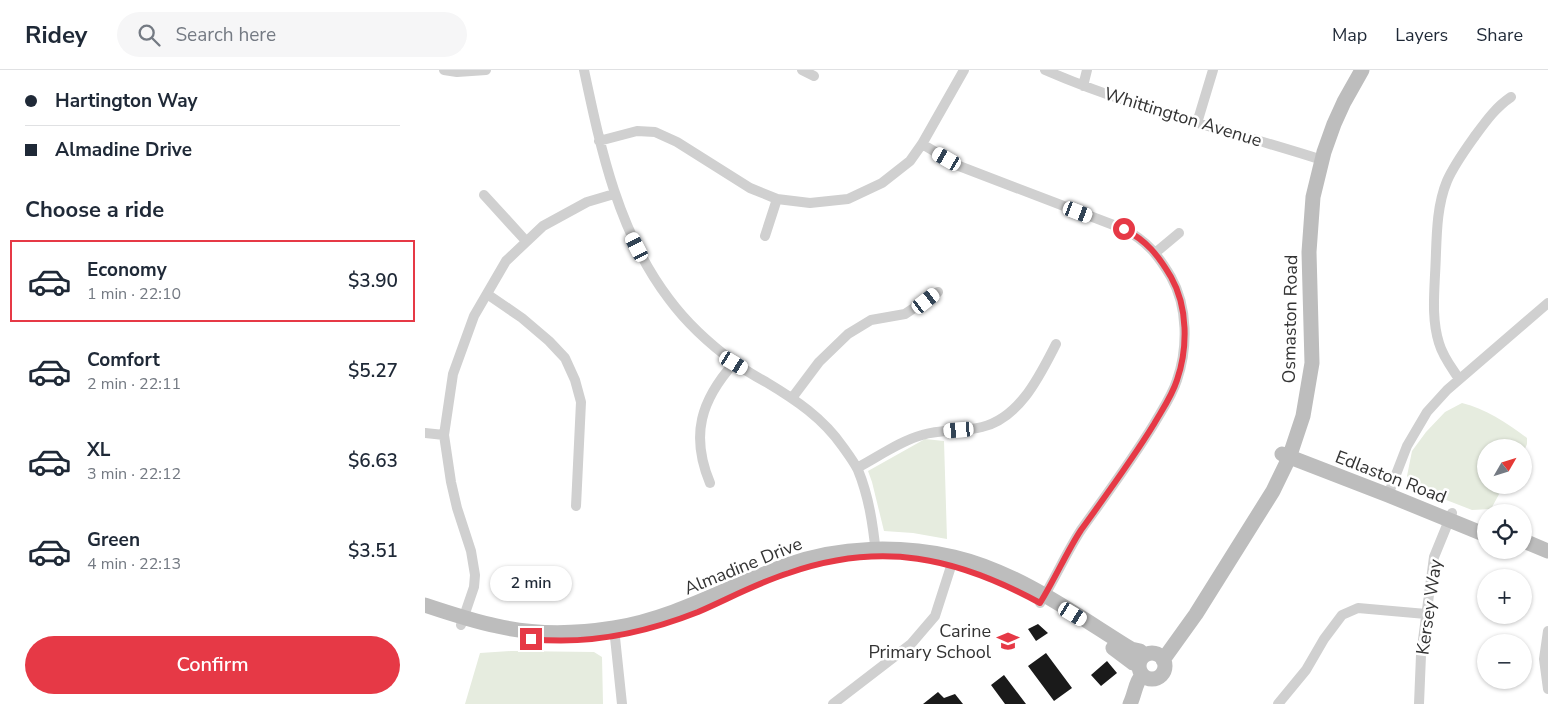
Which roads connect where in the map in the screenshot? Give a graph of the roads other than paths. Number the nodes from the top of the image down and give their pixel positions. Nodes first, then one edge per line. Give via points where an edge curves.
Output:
1 (444, 70) edge
2 (486, 70) edge
3 (583, 70) edge
4 (802, 70) edge
5 (964, 70) edge
6 (1045, 70) edge
7 (1087, 70) edge
8 (1213, 70) edge
9 (1352, 70) edge
10 (1362, 70) edge
11 (814, 76) dead end
12 (1083, 86) junction
13 (1511, 97) dead end
14 (1197, 123) junction
15 (599, 141) junction
16 (922, 144) junction
17 (1317, 159) junction
18 (614, 194) junction
19 (484, 195) dead end
20 (777, 199) junction
21 (1179, 233) dead end
22 (765, 236) dead end
23 (526, 241) junction
24 (1155, 252) junction
25 (938, 292) dead end
26 (487, 294) junction
27 (1548, 303) edge
28 (1056, 344) dead end
29 (734, 363) junction
30 (1459, 380) junction
31 (792, 398) junction
32 (425, 433) edge
33 (444, 435) junction
34 (1287, 453) junction
35 (857, 468) junction
36 (710, 483) dead end
37 (1389, 491) junction
38 (576, 506) dead end
39 (1450, 516) junction
40 (1477, 524) edge
41 (1477, 530) edge
42 (1532, 544) edge
43 (1548, 550) edge
44 (876, 552) junction
45 (1532, 553) edge
46 (1548, 560) edge
47 (953, 562) junction
48 (1042, 599) junction
49 (425, 606) edge
50 (425, 614) edge
51 (1425, 614) junction
52 (463, 621) junction
53 (1548, 631) edge
54 (614, 632) junction
55 (1149, 665) junction
56 (1548, 689) edge
57 (622, 704) edge
58 (833, 704) edge
59 (1130, 704) edge
60 (1139, 704) edge
61 (1279, 704) edge
62 (1419, 704) edge

1 - 2 street
3 - 15 street
4 - 11 street
5 - 16 street
6 - 12 street, Whittington Avenue
7 - 12 street
8 - 14 street
9 - 17 street, Osmaston Road via 1337,96
10 - 17 street, Osmaston Road
12 - 14 street, Whittington Avenue
13 - 30 street via 1495,109 1455,164 1439,210 1435,326 1445,357
14 - 17 street, Whittington Avenue
15 - 18 street
15 - 20 street via 637,131 655,132 677,142 750,188
16 - 20 street via 910,161 882,183 848,199 810,203
16 - 24 street via 959,166 1124,229 1146,242
17 - 34 street, Osmaston Road via 1307,188 1301,244 1303,359
18 - 23 street via 568,211
18 - 29 street via 637,247 669,299
19 - 23 street
20 - 22 street
21 - 24 street
23 - 26 street via 506,261
24 - 48 street via 1181,298 1184,337 1177,380 1146,437 1076,539
25 - 31 street via 905,314 871,320 847,334 819,362
26 - 33 street via 474,316 453,374
26 - 38 street via 549,341 565,358 575,380 581,402
27 - 30 street
28 - 35 street via 1032,387 1001,420 984,427 929,433 908,439
29 - 31 street
29 - 36 street via 711,392 701,421 701,454
30 - 37 street via 1418,426
31 - 35 street via 822,421
32 - 33 street
33 - 52 street via 457,508 475,566 474,587
34 - 37 street, Edlaston Road
34 - 55 street, Osmaston Road via 1273,491 1196,614
35 - 44 street via 869,501
37 - 39 street, Edlaston Road
39 - 40 street, Edlaston Road
39 - 41 street, Edlaston Road
39 - 51 street, Kersey Way via 1434,557
42 - 43 street
44 - 47 street, Almadine Drive via 913,551
44 - 54 street, Almadine Drive via 853,550 789,564 680,611
45 - 46 street
47 - 48 street, Almadine Drive via 997,571
47 - 58 street via 935,616 911,644
48 - 55 street, Almadine Drive via 1140,652
49 - 52 street, Almadine Drive
50 - 52 street, Almadine Drive
51 - 61 street via 1358,608 1342,614 1306,670
51 - 62 street, Kersey Way
52 - 54 street, Almadine Drive via 544,632
53 - 56 street via 1544,659
54 - 57 street
55 - 59 street, Osmaston Road via 1137,680
55 - 60 street, Osmaston Road

